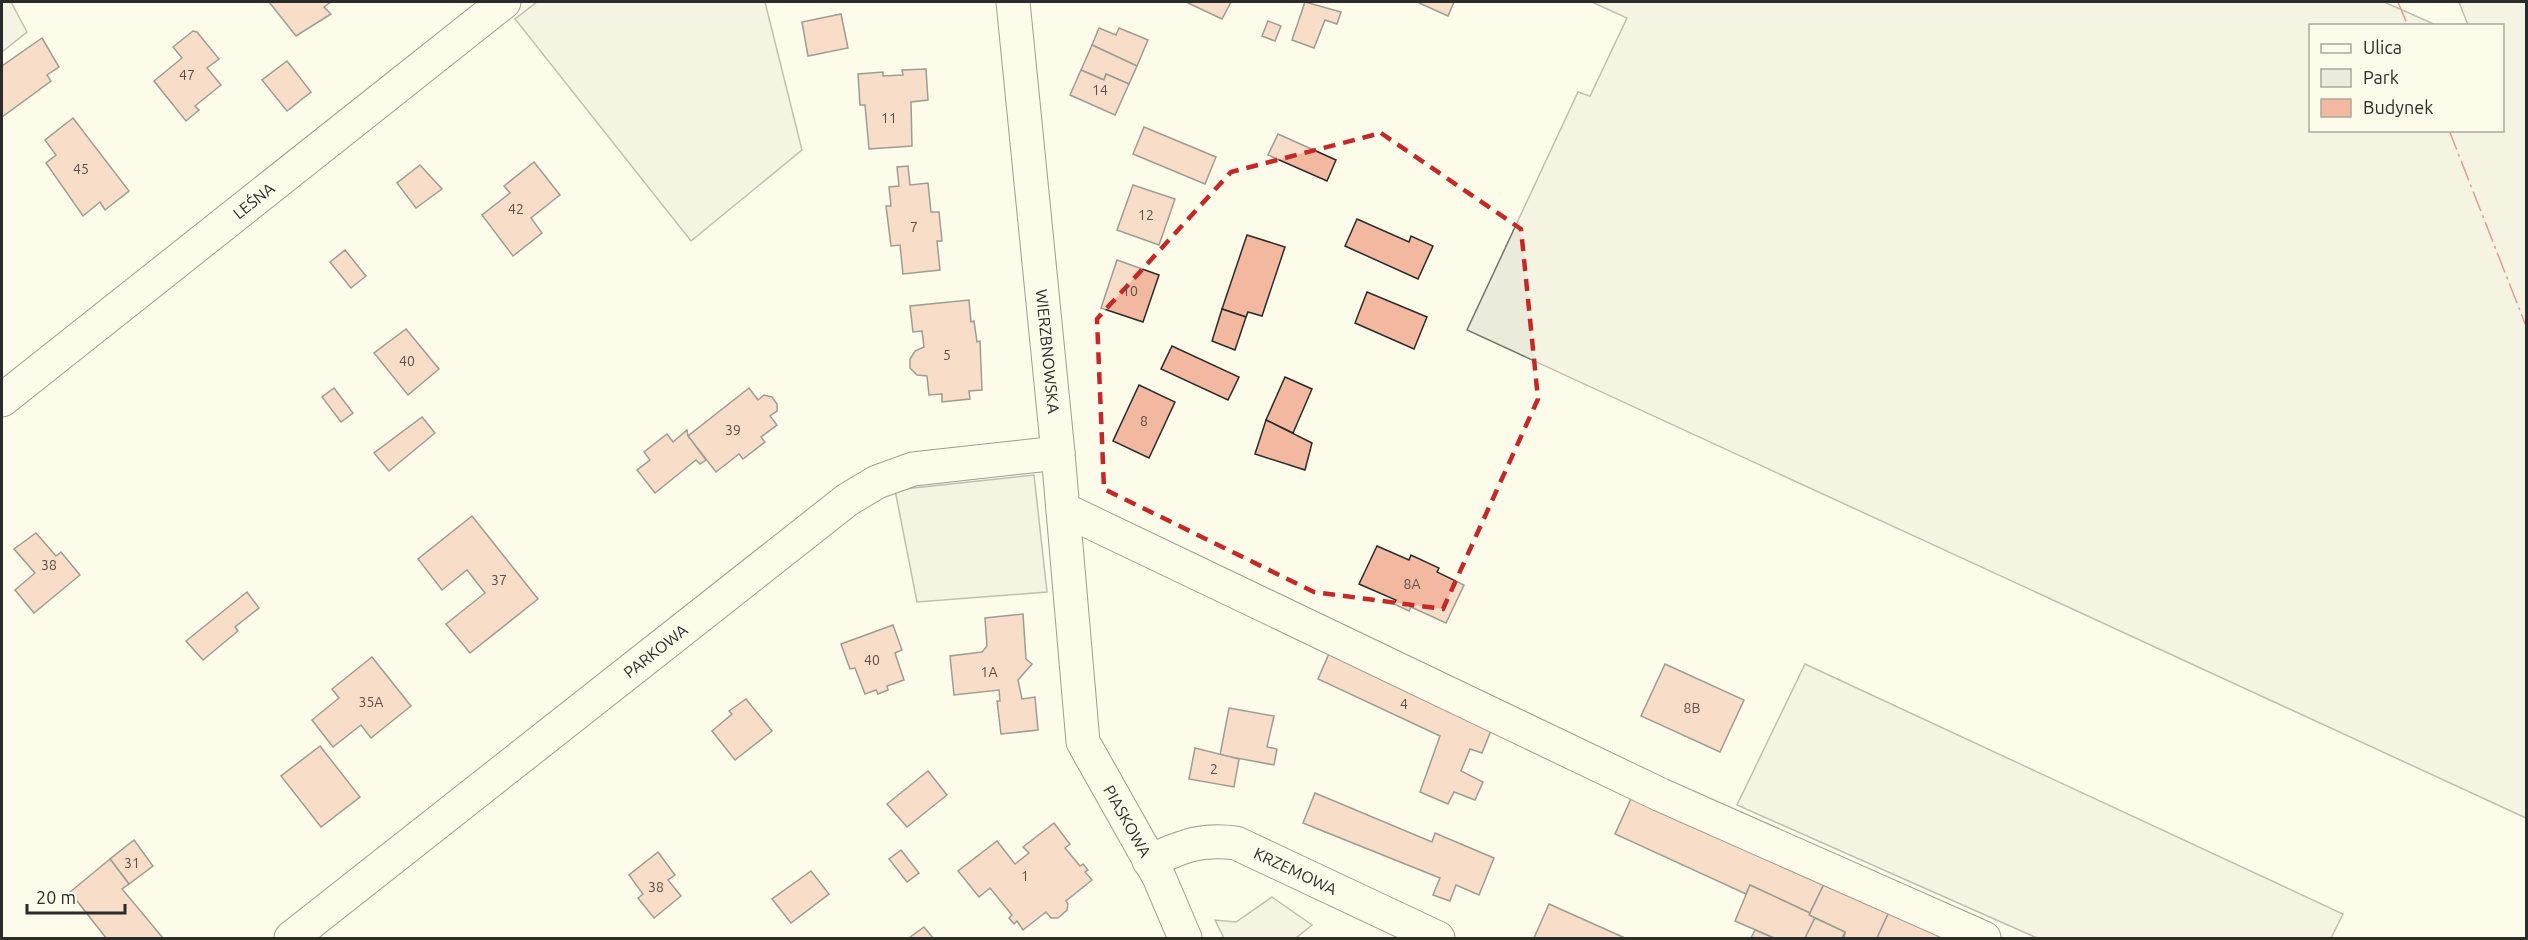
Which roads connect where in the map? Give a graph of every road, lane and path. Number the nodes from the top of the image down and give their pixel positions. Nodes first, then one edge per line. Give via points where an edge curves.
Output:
1 (504, 2) edge
2 (1013, 2) edge
3 (2, 400) edge
4 (1058, 453) junction
5 (1063, 509) junction
6 (1078, 702) joint
7 (1149, 861) junction
8 (291, 939) edge
9 (1185, 939) edge
10 (1438, 939) edge
11 (1984, 939) edge

1 - 3 street, LEŚNA
2 - 4 street, WIERZBNOWSKA
4 - 5 street, WIERZBNOWSKA
4 - 8 street, PARKOWA via 913,469 877,482 847,500
5 - 6 street, WIERZBNOWSKA
5 - 11 street via 1660,795
6 - 7 street, PIASKOWA via 1083,742
7 - 9 street, PIASKOWA
7 - 10 street, KRZEMOWA via 1190,844 1210,840 1236,843

